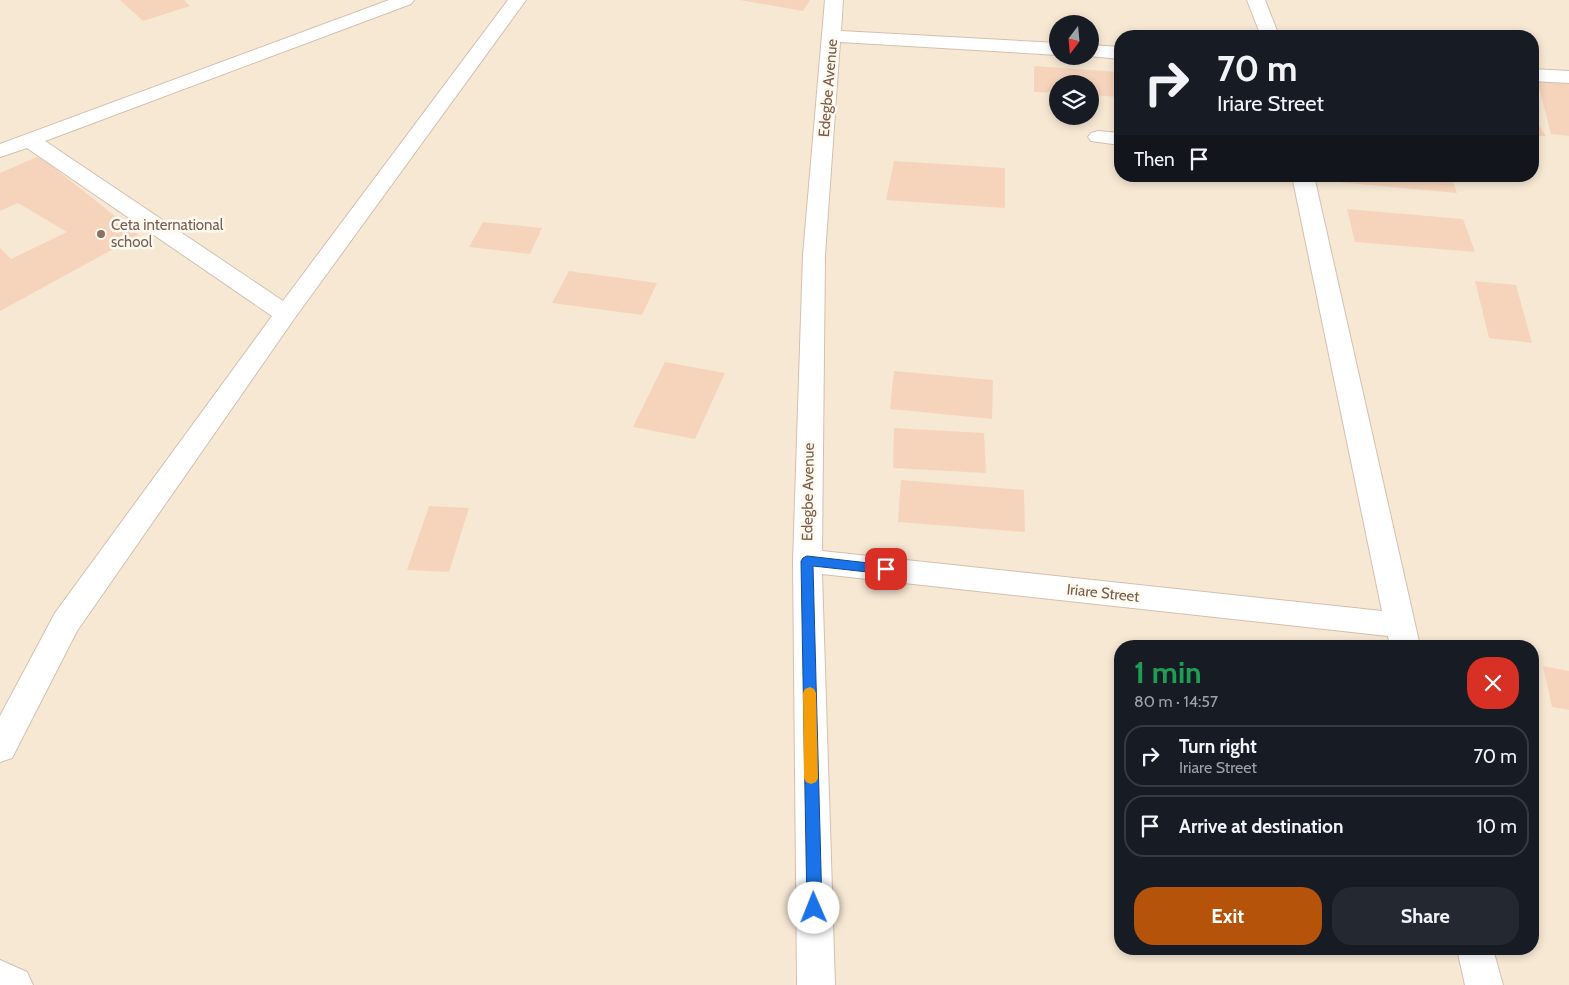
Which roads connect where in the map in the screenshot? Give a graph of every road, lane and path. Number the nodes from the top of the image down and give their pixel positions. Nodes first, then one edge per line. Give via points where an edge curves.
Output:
1 (405, 0) edge
2 (517, 0) edge
3 (834, 0) edge
4 (1256, 0) edge
5 (1268, 30) edge
6 (833, 36) junction
7 (1049, 48) edge
8 (1099, 52) edge
9 (1114, 53) edge
10 (1539, 75) edge
11 (1569, 77) edge
12 (1098, 137) dead end
13 (1114, 138) edge
14 (29, 140) junction
15 (0, 151) edge
16 (1304, 182) edge
17 (286, 314) junction
18 (807, 561) junction
19 (1402, 636) edge
20 (0, 748) edge
21 (1477, 955) edge
22 (0, 979) edge
23 (14, 985) edge
24 (816, 985) edge
25 (1484, 985) edge

1 - 14 street
2 - 17 street
3 - 6 street, Edegbe Avenue
4 - 5 street
6 - 7 street
6 - 18 street, Edegbe Avenue via 814,255
8 - 9 street
10 - 11 street
12 - 13 street
14 - 15 street
14 - 17 street
16 - 19 street
17 - 20 street via 66,622
18 - 19 street, Iriare Street
18 - 24 street, Edegbe Avenue
21 - 25 street
22 - 23 street

